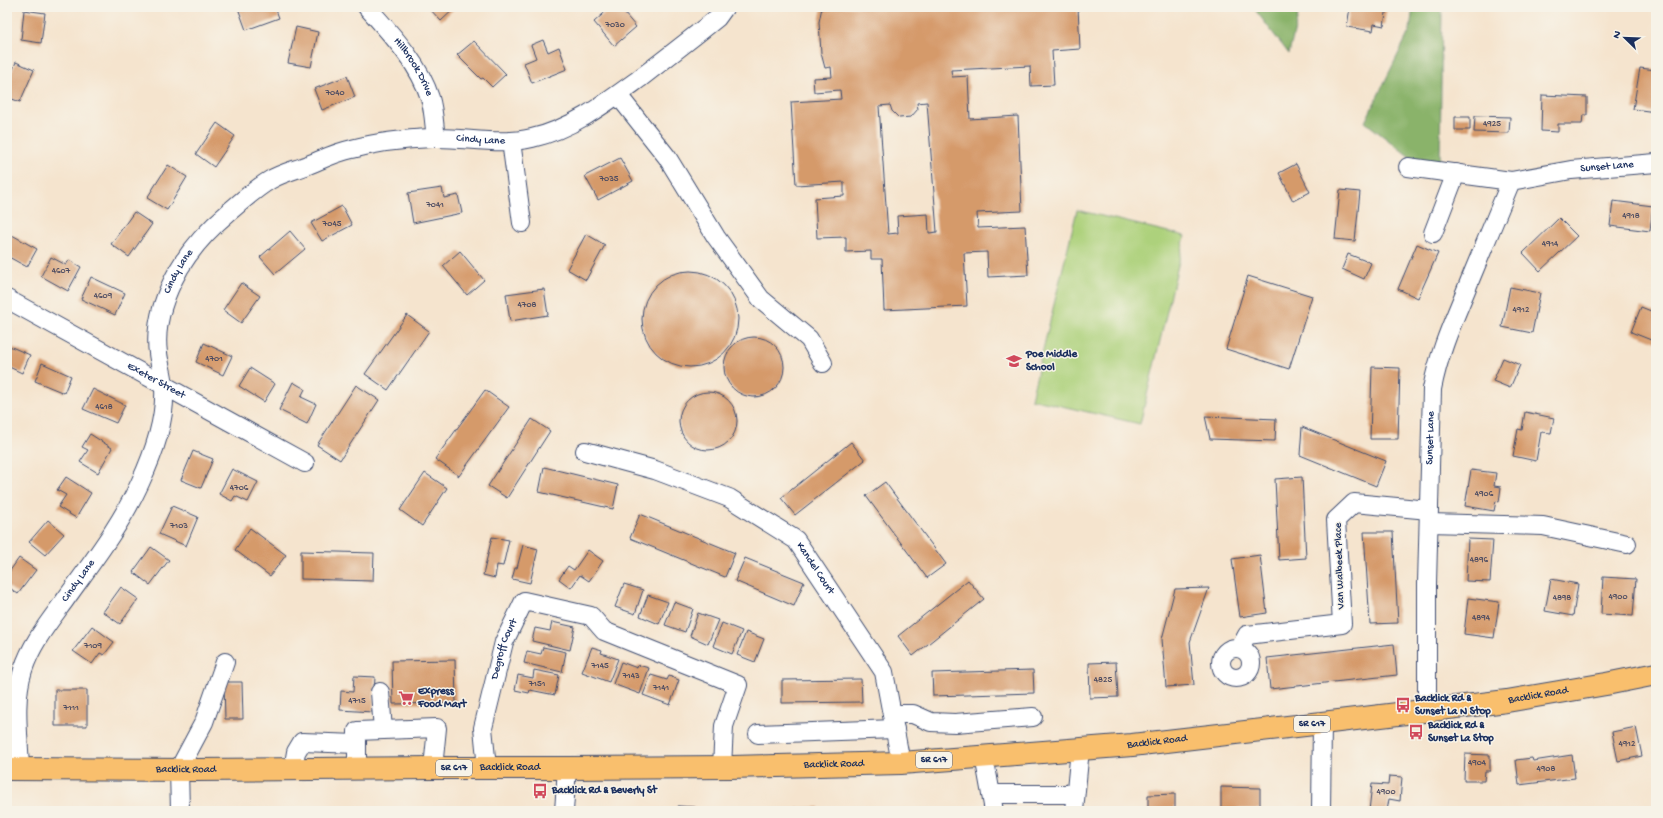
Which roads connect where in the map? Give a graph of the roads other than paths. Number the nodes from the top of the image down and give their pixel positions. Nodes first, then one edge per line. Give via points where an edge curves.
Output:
1 (367, 7) edge
2 (725, 7) edge
3 (618, 95) junction
4 (436, 138) junction
5 (511, 141) junction
6 (1656, 163) edge
7 (1408, 167) dead end
8 (1456, 174) junction
9 (1511, 181) junction
10 (522, 223) dead end
11 (1433, 233) dead end
12 (7, 299) edge
13 (822, 363) dead end
14 (164, 386) junction
15 (585, 451) dead end
16 (304, 463) dead end
17 (1429, 516) junction
18 (1627, 544) dead end
19 (1240, 648) dead end
20 (225, 662) dead end
21 (1656, 674) edge
22 (380, 692) dead end
23 (1427, 710) junction
24 (1033, 717) dead end
25 (894, 721) junction
26 (1322, 723) junction
27 (383, 730) junction
28 (758, 734) dead end
29 (357, 744) junction
30 (1080, 749) junction
31 (984, 756) junction
32 (901, 763) junction
33 (722, 767) junction
34 (433, 768) junction
35 (487, 768) junction
36 (567, 768) junction
37 (13, 769) edge
38 (179, 769) junction
39 (293, 769) junction
40 (357, 769) junction
41 (992, 803) edge
42 (1074, 803) edge
43 (180, 811) edge
44 (564, 811) edge
45 (1321, 811) edge

1 - 4 street, Hillbrook Drive via 403,49 423,80 432,107
2 - 3 street, Cindy Lane via 717,18
3 - 5 street, Cindy Lane via 576,121 551,132
3 - 13 street via 667,157 716,237 761,299 808,339
4 - 5 street, Cindy Lane
4 - 14 street, Cindy Lane via 395,140 352,148 286,172 249,195 213,225 181,267 159,318 157,346
5 - 10 street
6 - 9 street, Sunset Lane via 1571,170
7 - 8 street, Sunset Lane
8 - 9 street, Sunset Lane
8 - 11 street
9 - 17 street, Sunset Lane via 1437,362 1432,389
12 - 14 street, Exeter Street
14 - 16 street, Exeter Street
14 - 37 street, Cindy Lane via 161,424 142,480 111,536 38,637 22,671
15 - 25 street, Kandel Court via 655,470 729,498 796,540 884,672
17 - 18 street via 1543,526
17 - 19 street, Van Walbeek Place via 1354,503 1336,520 1342,624 1247,634
17 - 23 street, Sunset Lane
20 - 38 street via 204,722
21 - 23 main road, Backlick Road / SR 617 via 1514,700
22 - 27 street
23 - 26 main road, Backlick Road / SR 617
24 - 25 street via 955,723 931,722 913,714
25 - 28 street
25 - 32 street, Kandel Court
26 - 30 main road, Backlick Road / SR 617
26 - 45 street
27 - 29 street via 357,730
27 - 34 street via 437,728
29 - 39 street via 302,742 296,752
29 - 40 street
30 - 31 main road, Backlick Road / SR 617
30 - 42 street
31 - 32 main road, Backlick Road / SR 617
31 - 41 street
32 - 33 main road, Backlick Road / SR 617
33 - 35 street, Degroff Court via 724,726 738,685 604,631 592,616 524,601 504,642 483,728
33 - 36 main road, Backlick Road / SR 617
34 - 35 main road, Backlick Road / SR 617
34 - 40 main road, Backlick Road / SR 617
35 - 36 main road, Backlick Road / SR 617
36 - 44 street
37 - 38 main road, Backlick Road / SR 617
38 - 39 main road, Backlick Road / SR 617
38 - 43 street
39 - 40 main road, Backlick Road / SR 617
41 - 42 street

